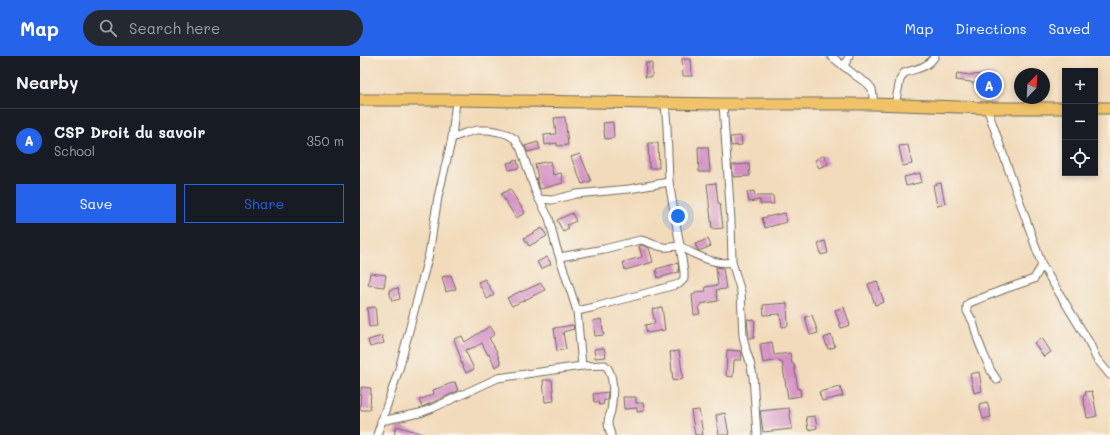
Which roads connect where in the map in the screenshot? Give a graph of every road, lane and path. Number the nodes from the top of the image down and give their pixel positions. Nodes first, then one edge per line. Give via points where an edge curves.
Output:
1 (831, 56) edge
2 (849, 56) edge
3 (935, 56) edge
4 (844, 66) junction
5 (360, 100) edge
6 (456, 100) junction
7 (665, 104) junction
8 (723, 104) junction
9 (874, 104) junction
10 (895, 105) junction
11 (987, 108) junction
12 (1062, 108) edge
13 (1098, 108) edge
14 (1110, 108) edge
15 (452, 138) junction
16 (669, 182) junction
17 (539, 200) junction
18 (680, 246) junction
19 (560, 257) junction
20 (732, 262) junction
21 (1042, 265) junction
22 (577, 311) junction
23 (582, 366) junction
24 (1110, 375) edge
25 (997, 380) dead end
26 (381, 421) junction
27 (377, 435) edge
28 (612, 435) edge
29 (756, 435) edge

1 - 4 street
2 - 4 street
3 - 10 street via 923,67 904,73
4 - 9 street via 872,89
5 - 6 main road
6 - 7 main road
6 - 15 street
7 - 8 main road
7 - 16 street
8 - 9 main road
8 - 20 street via 732,222
9 - 10 main road
10 - 11 main road
11 - 12 main road
11 - 21 street
13 - 14 main road
15 - 17 street via 477,130 489,130 516,139 522,149
15 - 26 street via 438,197 430,254 399,369
16 - 17 street
16 - 18 street
17 - 19 street via 549,218
18 - 19 street via 663,247 640,240
18 - 20 street via 701,257 724,263
18 - 22 street via 684,279 679,284
19 - 22 street
20 - 29 street via 741,292 743,336 753,376
21 - 24 street via 1096,358
21 - 25 street via 1034,279 969,303 967,306 978,340
22 - 23 street
23 - 26 street via 498,378 420,413
23 - 28 street via 604,365 608,368 612,387 608,426
26 - 27 street

